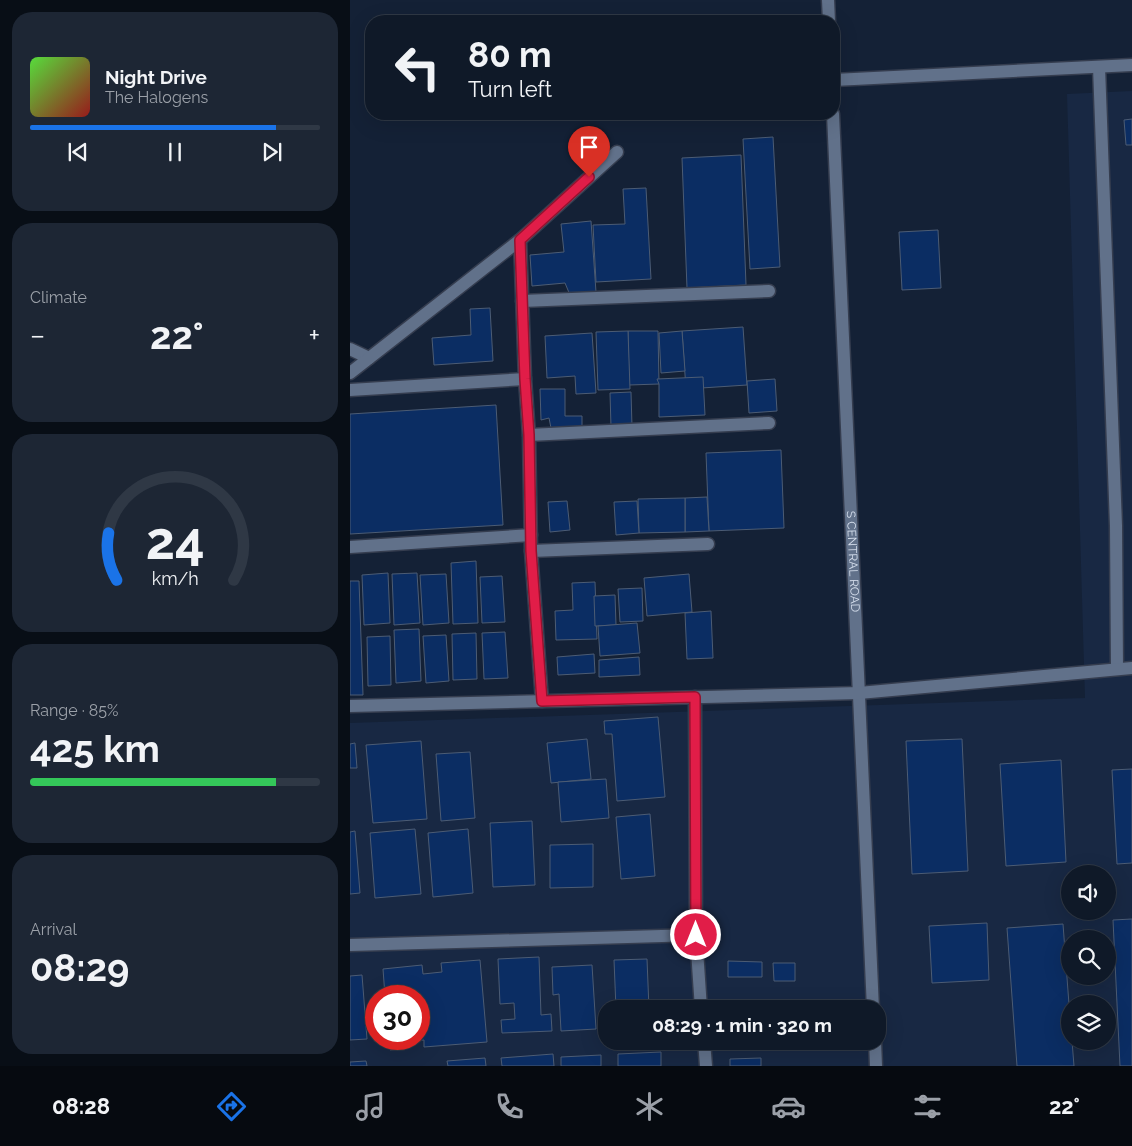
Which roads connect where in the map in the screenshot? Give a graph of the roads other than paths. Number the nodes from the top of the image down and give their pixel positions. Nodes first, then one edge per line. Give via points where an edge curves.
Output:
1 (828, 0) edge
2 (829, 15) edge
3 (1132, 65) edge
4 (1099, 67) junction
5 (840, 80) edge
6 (834, 120) edge
7 (617, 152) dead end
8 (520, 240) junction
9 (769, 291) dead end
10 (522, 301) junction
11 (350, 349) edge
12 (369, 358) junction
13 (350, 373) edge
14 (525, 379) junction
15 (350, 390) edge
16 (768, 423) dead end
17 (529, 435) junction
18 (531, 535) junction
19 (708, 544) dead end
20 (350, 547) edge
21 (531, 551) junction
22 (1132, 668) edge
23 (1117, 669) junction
24 (859, 693) junction
25 (695, 697) junction
26 (542, 701) junction
27 (350, 706) edge
28 (696, 935) junction
29 (350, 945) edge
30 (701, 1000) edge
31 (873, 1000) edge
32 (705, 1050) edge
33 (875, 1050) edge
34 (706, 1066) edge
35 (876, 1066) edge

1 - 2 street
3 - 4 street
4 - 5 street
4 - 23 street via 1116,526
6 - 24 street, S CENTRAL ROAD
7 - 8 street
8 - 10 street
8 - 12 street
9 - 10 street
10 - 14 street
11 - 12 street
12 - 13 street
14 - 15 street
14 - 17 street
16 - 17 street
17 - 18 street
18 - 20 street
18 - 21 street
19 - 21 street
21 - 26 street
22 - 23 street
23 - 24 street
24 - 25 street
24 - 31 street, S CENTRAL ROAD
25 - 26 street
25 - 28 street
26 - 27 street
28 - 29 street
28 - 30 street
32 - 34 street
33 - 35 street

